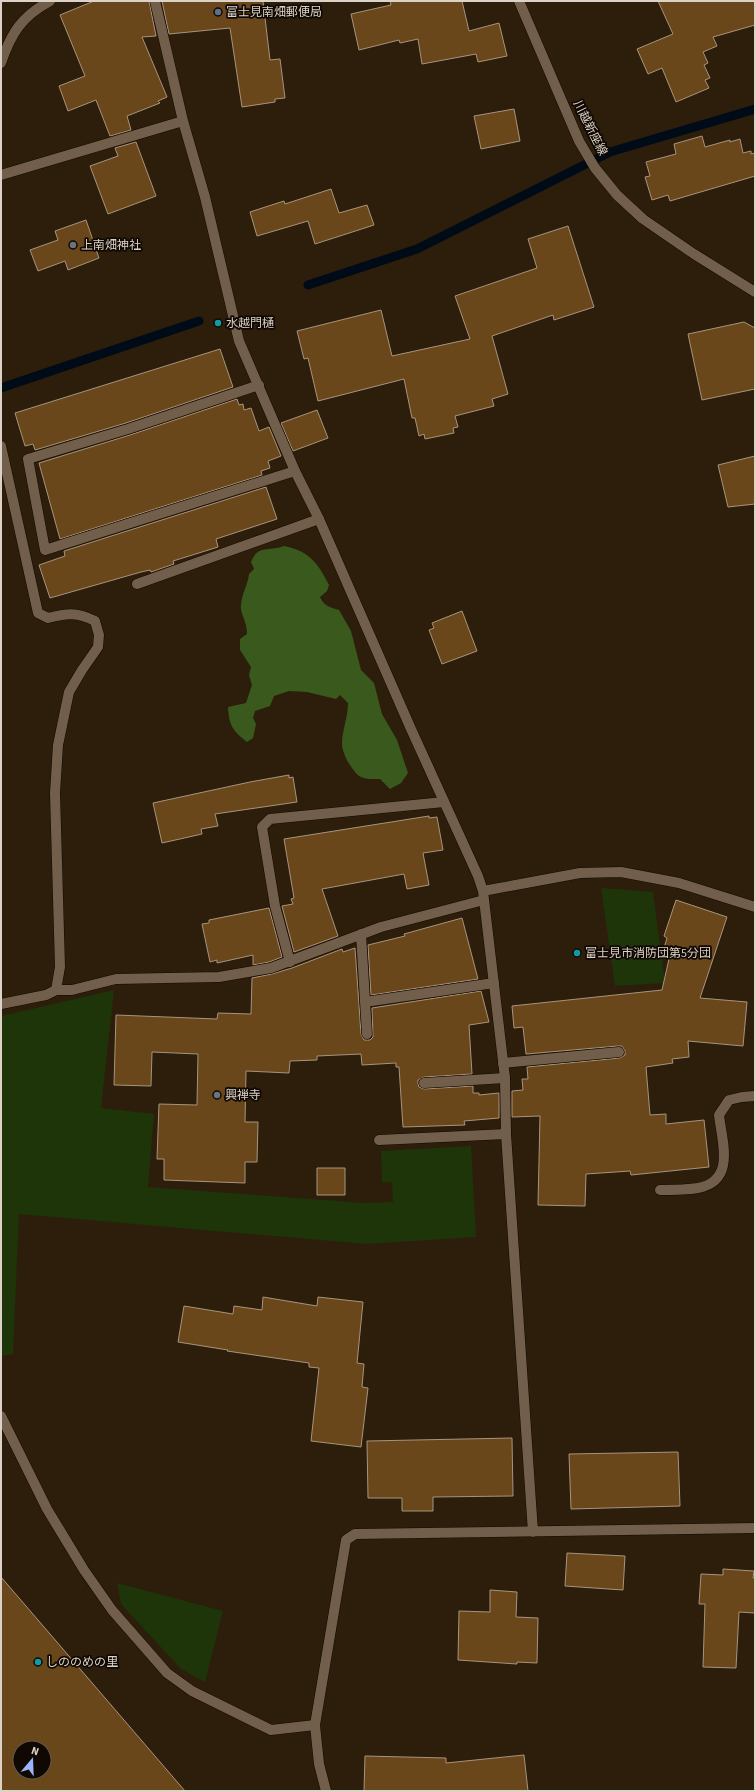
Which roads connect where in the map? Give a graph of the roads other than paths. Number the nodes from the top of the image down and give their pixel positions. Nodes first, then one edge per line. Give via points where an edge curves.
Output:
1 (50, 1) edge
2 (155, 1) edge
3 (519, 1) edge
4 (1, 63) edge
5 (183, 121) junction
6 (1, 175) edge
7 (755, 292) edge
8 (259, 385) junction
9 (1, 446) edge
10 (295, 471) junction
11 (319, 519) junction
12 (137, 584) dead end
13 (444, 802) junction
14 (483, 896) junction
15 (755, 907) edge
16 (361, 934) junction
17 (290, 962) junction
18 (494, 983) junction
19 (56, 990) junction
20 (365, 1002) junction
21 (1, 1004) edge
22 (368, 1034) dead end
23 (619, 1052) dead end
24 (503, 1063) junction
25 (505, 1078) junction
26 (424, 1083) dead end
27 (755, 1096) edge
28 (506, 1134) junction
29 (379, 1140) dead end
30 (660, 1190) dead end
31 (1, 1416) edge
32 (755, 1528) edge
33 (533, 1532) junction
34 (315, 1725) junction
35 (326, 1791) edge

1 - 4 street via 36,8 19,24 8,41
2 - 5 street
3 - 7 street, 川越新座線 via 578,141 595,168 617,195 643,219
5 - 6 street
5 - 8 street via 205,197 239,341
8 - 10 street
8 - 10 street via 28,459 45,550
9 - 19 street via 38,613 48,618 66,613 83,615 95,621 100,635 98,647 69,692 58,745 55,793 60,967
10 - 11 street
11 - 12 street
11 - 13 street
13 - 14 street via 478,876
13 - 17 street via 270,819 262,827 275,906
14 - 15 street via 580,873 620,872 679,883
14 - 16 street
14 - 18 street
16 - 17 street
16 - 20 street
17 - 19 street via 272,968 219,977 116,979 72,990
18 - 20 street
18 - 24 street
19 - 21 street via 46,995
20 - 22 street
23 - 24 street
24 - 25 street
25 - 26 street
25 - 28 street
27 - 30 street via 729,1100 719,1115 724,1161 722,1174 715,1181 699,1188
28 - 29 street
28 - 33 street
31 - 34 street via 47,1509 84,1570 112,1610 167,1673 192,1691 271,1730
32 - 33 street
33 - 34 street via 355,1534 346,1540
34 - 35 street via 319,1764

